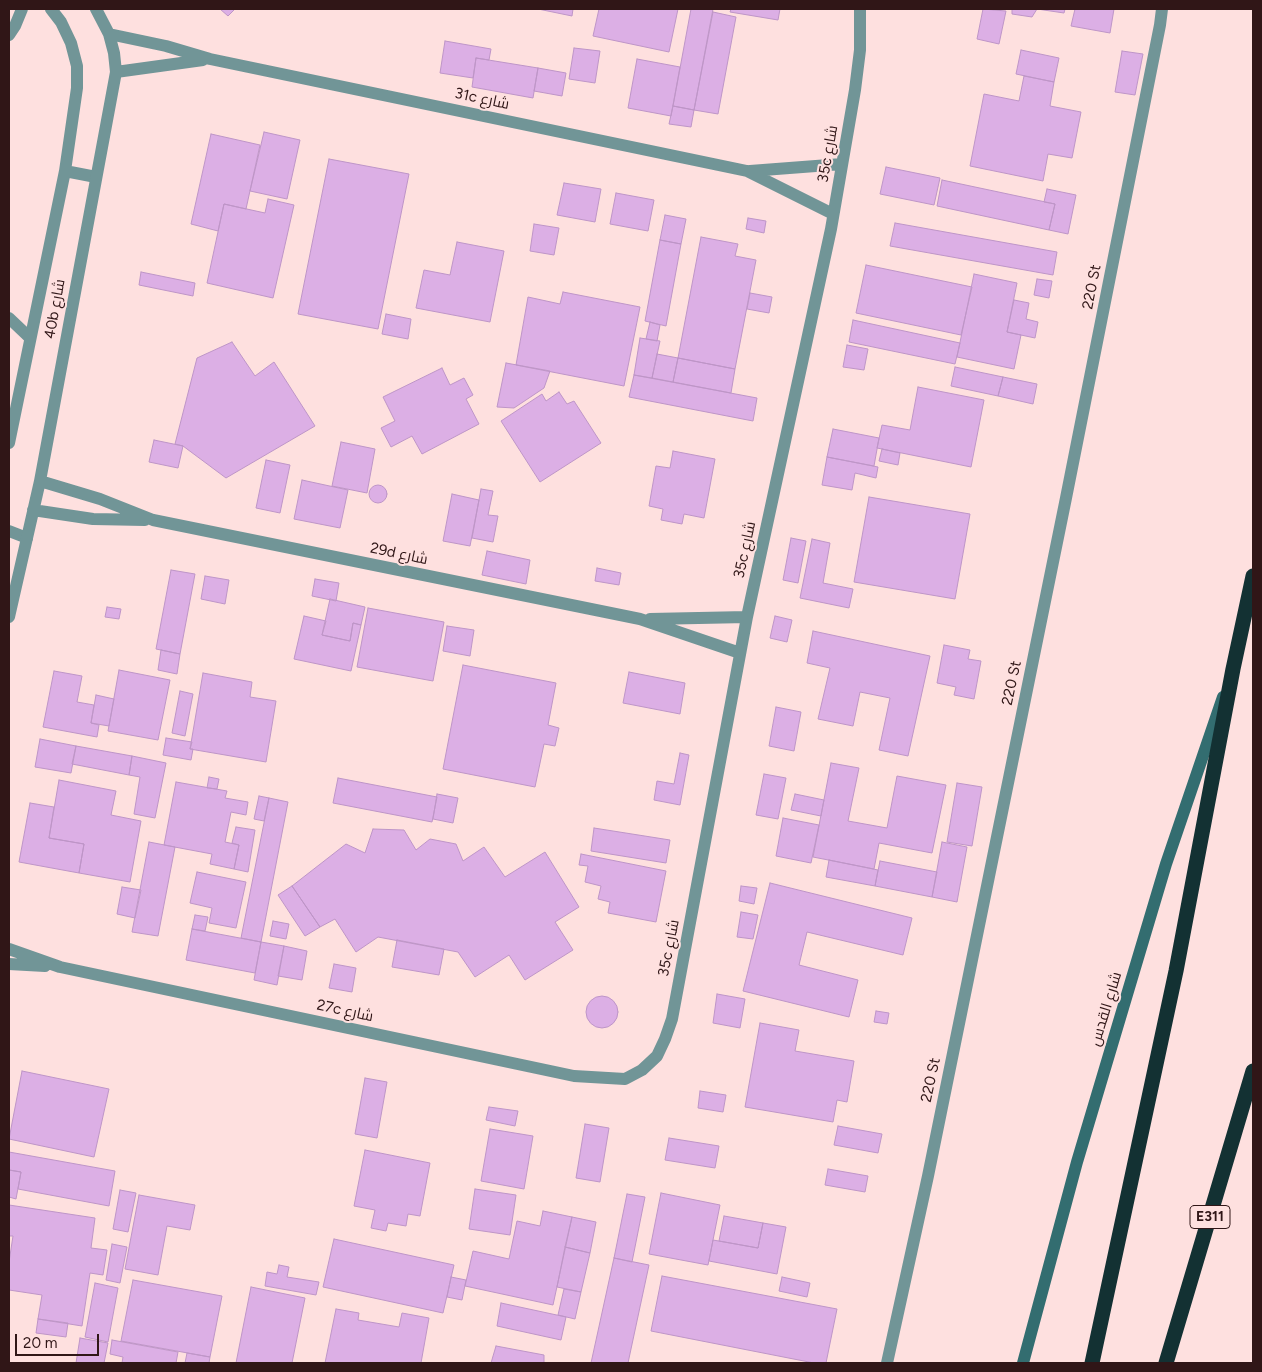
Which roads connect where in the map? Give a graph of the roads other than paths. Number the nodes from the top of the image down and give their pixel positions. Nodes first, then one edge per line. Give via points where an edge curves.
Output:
1 (22, 9) edge
2 (50, 9) edge
3 (96, 9) edge
4 (860, 9) edge
5 (1162, 9) edge
6 (109, 34) junction
7 (9, 35) edge
8 (210, 60) junction
9 (116, 72) junction
10 (842, 164) junction
11 (65, 171) junction
12 (747, 171) junction
13 (96, 176) junction
14 (833, 214) junction
15 (9, 318) edge
16 (29, 337) junction
17 (9, 443) edge
18 (40, 482) junction
19 (33, 510) junction
20 (153, 520) junction
21 (9, 531) edge
22 (27, 538) junction
23 (1253, 576) edge
24 (9, 617) edge
25 (747, 618) junction
26 (640, 619) junction
27 (740, 653) junction
28 (1233, 669) junction
29 (9, 949) edge
30 (9, 964) edge
31 (60, 967) junction
32 (1253, 1071) edge
33 (625, 1079) joint
34 (886, 1363) edge
35 (1023, 1363) edge
36 (1092, 1363) edge
37 (1166, 1363) edge

1 - 7 street
2 - 11 street via 61,22 71,43 77,66
3 - 6 street, 40b شارع
4 - 10 street, 35c شارع via 856,90
5 - 34 street, 220 St via 928,1176
6 - 8 street, 31c شارع via 166,46
6 - 9 street, 40b شارع
8 - 9 street, 31c شارع
8 - 12 street, 31c شارع
9 - 13 street, 40b شارع
10 - 12 street, 31c شارع
10 - 14 street, 35c شارع
11 - 13 street
11 - 16 street
12 - 14 street, 31c شارع
13 - 18 street, 40b شارع
14 - 25 street, 35c شارع
15 - 16 street
16 - 17 street
18 - 19 street, 40b شارع
18 - 20 street, 29d شارع via 91,496
19 - 20 street, 29d شارع via 92,518
19 - 22 street, 40b شارع
20 - 26 street, 29d شارع
21 - 22 street
22 - 24 street, 40b شارع
23 - 28 highway
25 - 26 street, 29d شارع
25 - 27 street, 35c شارع
26 - 27 street, 29d شارع
27 - 33 street, 35c شارع via 672,1019 657,1056 642,1070
28 - 35 main road, شارع القدس via 1166,864 1077,1162
28 - 36 highway via 1178,962
29 - 31 street, 27c شارع
30 - 31 street, 27c شارع
31 - 33 street, 27c شارع via 548,1071
32 - 37 highway, E311

